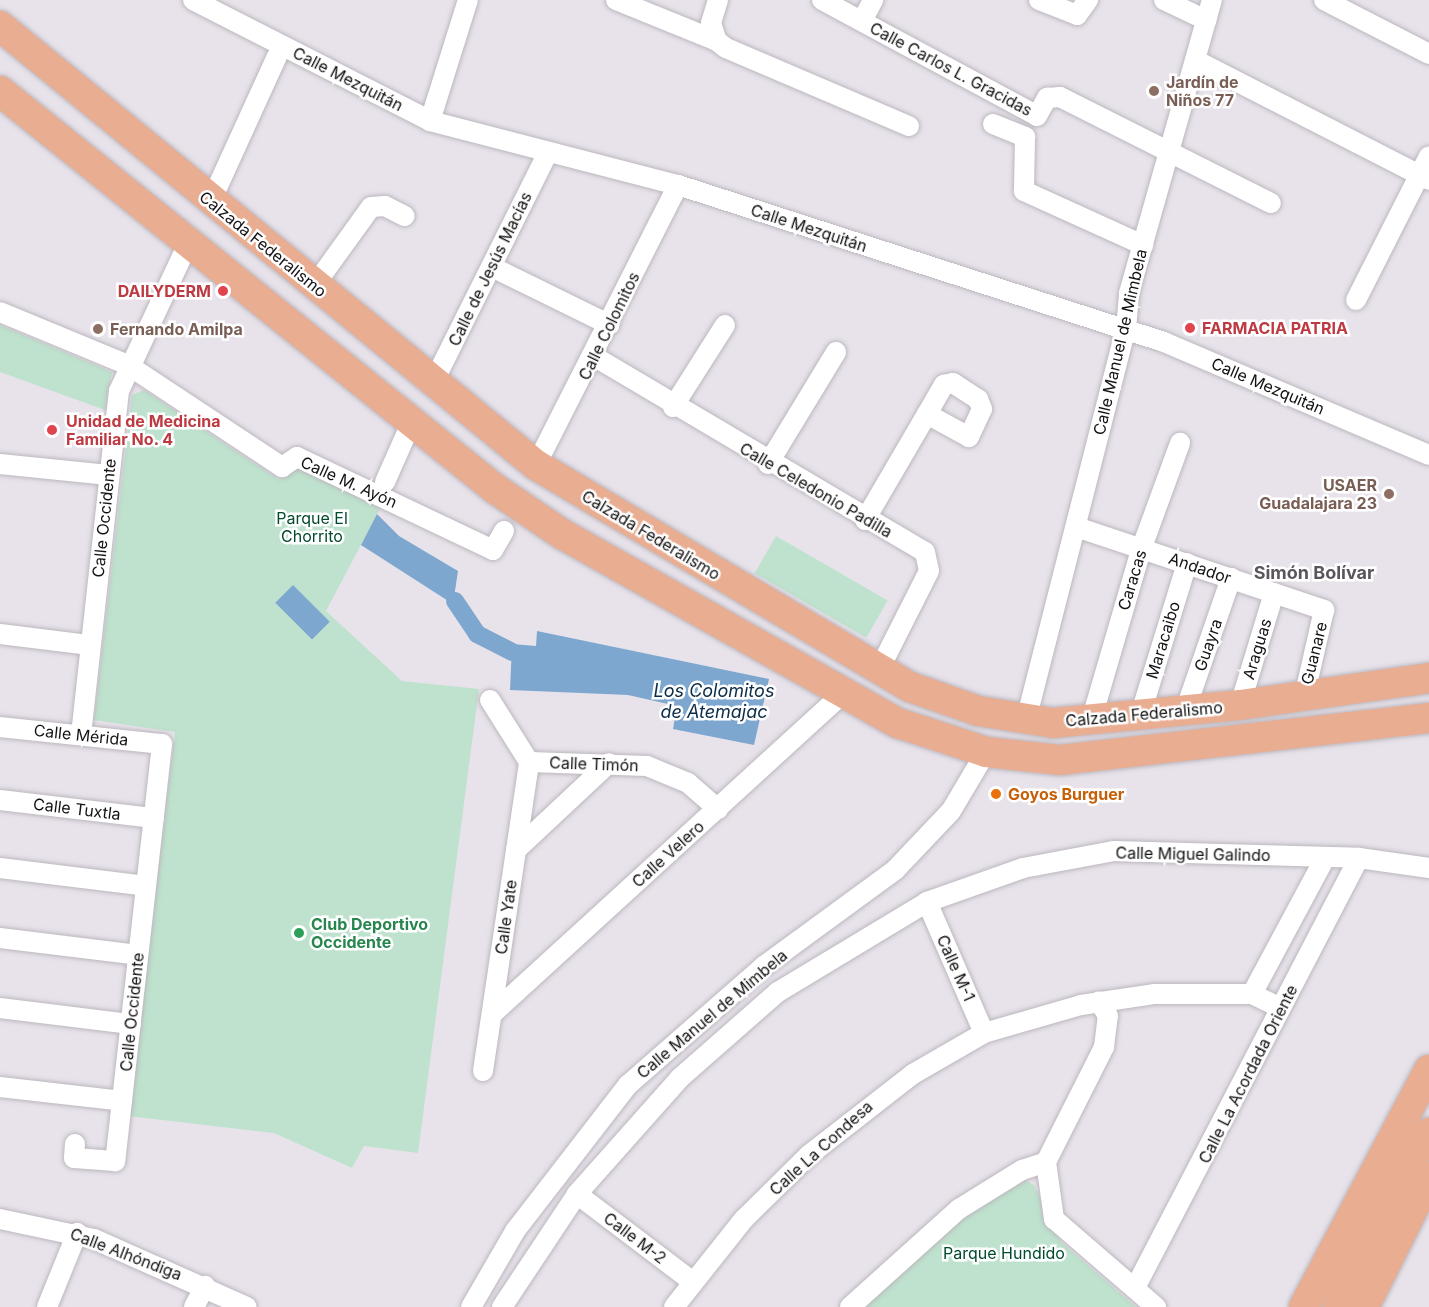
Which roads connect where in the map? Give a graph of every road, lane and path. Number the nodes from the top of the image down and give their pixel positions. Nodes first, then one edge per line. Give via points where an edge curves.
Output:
1 (193, 0) edge
2 (468, 0) edge
3 (616, 0) edge
4 (718, 0) edge
5 (822, 0) edge
6 (873, 0) edge
7 (1039, 0) edge
8 (1088, 0) edge
9 (1164, 0) edge
10 (1212, 0) edge
11 (1324, 0) edge
12 (1206, 20) junction
13 (862, 21) junction
14 (0, 26) edge
15 (717, 41) junction
16 (1429, 54) edge
17 (277, 56) dead end
18 (1195, 60) junction
19 (0, 91) edge
20 (430, 121) junction
21 (993, 124) dead end
22 (909, 126) dead end
23 (1170, 149) junction
24 (547, 154) junction
25 (1429, 156) edge
26 (1424, 178) edge
27 (678, 185) junction
28 (211, 201) junction
29 (1271, 203) dead end
30 (405, 216) dead end
31 (188, 244) junction
32 (1143, 245) junction
33 (492, 267) junction
34 (314, 286) junction
35 (1356, 300) dead end
36 (0, 312) edge
37 (610, 325) junction
38 (725, 325) dead end
39 (1126, 329) junction
40 (836, 352) dead end
41 (595, 357) junction
42 (128, 366) junction
43 (433, 383) junction
44 (673, 407) junction
45 (927, 414) dead end
46 (412, 421) junction
47 (1180, 442) dead end
48 (1429, 455) edge
49 (0, 464) edge
50 (768, 464) junction
51 (536, 465) junction
52 (108, 475) junction
53 (385, 482) dead end
54 (865, 520) junction
55 (1076, 526) junction
56 (504, 531) dead end
57 (1142, 548) junction
58 (1187, 563) junction
59 (1231, 578) junction
60 (1274, 593) junction
61 (1324, 610) joint
62 (0, 634) edge
63 (90, 645) junction
64 (879, 670) junction
65 (1429, 678) edge
66 (843, 694) junction
67 (1304, 697) junction
68 (490, 700) dead end
69 (1240, 705) junction
70 (1185, 711) junction
71 (1140, 716) junction
72 (1429, 718) edge
73 (1026, 720) junction
74 (1091, 721) junction
75 (0, 727) edge
76 (81, 735) junction
77 (162, 744) joint
78 (986, 752) junction
79 (529, 762) junction
80 (609, 763) junction
81 (0, 800) edge
82 (718, 809) junction
83 (154, 818) junction
84 (516, 850) junction
85 (1325, 858) junction
86 (1359, 858) junction
87 (0, 868) edge
88 (1429, 868) edge
89 (147, 886) junction
90 (927, 902) junction
91 (838, 913) junction
92 (809, 934) junction
93 (0, 938) edge
94 (851, 944) junction
95 (138, 955) junction
96 (825, 960) junction
97 (1252, 994) junction
98 (1099, 1001) junction
99 (0, 1008) edge
100 (1281, 1008) junction
101 (492, 1014) junction
102 (131, 1024) junction
103 (984, 1033) junction
104 (1429, 1070) edge
105 (483, 1071) dead end
106 (0, 1087) edge
107 (122, 1101) junction
108 (1429, 1114) edge
109 (1429, 1133) edge
110 (75, 1144) dead end
111 (1389, 1145) junction
112 (1046, 1162) junction
113 (1429, 1177) edge
114 (577, 1194) junction
115 (0, 1219) edge
116 (77, 1233) junction
117 (693, 1282) junction
118 (205, 1286) junction
119 (1135, 1288) junction
120 (47, 1307) edge
121 (195, 1307) edge
122 (247, 1307) edge
123 (471, 1307) edge
124 (502, 1307) edge
125 (674, 1307) edge
126 (850, 1307) edge
127 (1156, 1307) edge
128 (1304, 1307) edge
129 (1338, 1307) edge
130 (1364, 1307) edge

1 - 20 street, Calle Mezquitán
2 - 20 street
3 - 15 street
4 - 15 street via 711,23
5 - 13 street, Calle Carlos L. Gracidas
6 - 13 street
7 - 8 street via 1077,15
9 - 12 street
10 - 12 street, Calle Manuel de Mimbela
11 - 16 street
12 - 18 street, Calle Manuel de Mimbela
13 - 23 street, Calle Carlos L. Gracidas via 1037,116 1047,98 1060,97
14 - 28 main road, Calzada Federalismo
15 - 22 street via 876,116
17 - 28 street
18 - 23 street, Calle Manuel de Mimbela
18 - 26 street
19 - 31 main road
20 - 24 street, Calle Mezquitán
21 - 32 street via 1025,137 1024,191
23 - 29 street
23 - 32 street, Calle Manuel de Mimbela
24 - 27 street, Calle Mezquitán
24 - 33 street, Calle de Jesús Macías
25 - 26 street
26 - 35 street
27 - 37 street, Calle Colomitos
27 - 39 street, Calle Mezquitán
28 - 34 main road, Calzada Federalismo
30 - 34 street via 385,206 371,207
31 - 42 street, Calle Occidente
31 - 46 main road
32 - 39 street, Calle Manuel de Mimbela via 1129,293
33 - 37 street
33 - 43 street, Calle de Jesús Macías
34 - 43 main road, Calzada Federalismo
36 - 42 street, Calle M. Ayón
37 - 41 street, Calle Colomitos
38 - 44 street
39 - 48 street, Calle Mezquitán
39 - 55 street, Calle Manuel de Mimbela
40 - 50 street
41 - 44 street, Calle Celedonio Padilla
41 - 51 street, Calle Colomitos
42 - 52 street, Calle Occidente via 115,408
42 - 56 street, Calle M. Ayón via 282,466 297,457 494,550
43 - 51 main road, Calzada Federalismo
44 - 50 street, Calle Celedonio Padilla
45 - 54 street
46 - 53 street, Calle M. Ayón
46 - 66 main road via 553,528
47 - 57 street, Caracas
49 - 52 street
50 - 54 street, Calle Celedonio Padilla
51 - 64 main road, Calzada Federalismo
52 - 63 street, Calle Occidente
54 - 64 street, Calle Celedonio Padilla via 925,552 930,560
55 - 57 street, Andador
55 - 73 street, Calle Manuel de Mimbela
57 - 58 street, Andador
57 - 74 street, Caracas
58 - 59 street, Andador
58 - 71 street, Maracaibo
59 - 60 street, Andador
59 - 70 street, Guayra
60 - 61 street, Andador
60 - 69 street, Araguas
61 - 67 street, Guanare
62 - 63 street
63 - 76 street, Calle Occidente
64 - 73 main road, Calzada Federalismo via 953,704
65 - 67 main road, Calzada Federalismo
66 - 78 main road via 926,735
66 - 82 street, Calle Velero
67 - 69 main road, Calzada Federalismo
68 - 79 street, Calle Timón
69 - 70 main road, Calzada Federalismo
70 - 71 main road, Calzada Federalismo
71 - 74 main road, Calzada Federalismo
72 - 78 main road via 1095,759
73 - 74 main road, Calzada Federalismo
75 - 76 street, Calle Mérida
76 - 77 street, Calle Mérida
77 - 83 street, Calle Occidente
78 - 91 street, Calle Manuel de Mimbela via 971,783 929,837
79 - 80 street, Calle Timón
79 - 84 street, Calle Yate
80 - 82 street, Calle Timón via 647,766 688,783
80 - 84 street
81 - 83 street, Calle Tuxtla
82 - 101 street, Calle Velero
83 - 89 street, Calle Occidente
84 - 101 street, Calle Yate
85 - 86 street, Calle Miguel Galindo
85 - 90 street, Calle Miguel Galindo via 1114,851 992,877
85 - 97 street, Calle La Acordada Oriente
86 - 88 street, Calle Miguel Galindo
86 - 100 street, Calle La Acordada Oriente
87 - 89 street
89 - 95 street, Calle Occidente
90 - 94 street, Calle Manuel de Mimbela
90 - 103 street, Calle M-1
91 - 92 street, Calle Manuel de Mimbela
91 - 94 street via 835,935
92 - 96 street via 830,941
92 - 123 street, Calle Manuel de Mimbela via 628,1085 515,1231
93 - 95 street
94 - 96 street, Calle Manuel de Mimbela
95 - 102 street, Calle Occidente
96 - 114 street, Calle Manuel de Mimbela via 778,992 680,1078
97 - 98 street, Calle La Condesa via 1155,994
97 - 100 street, Calle La Condesa
98 - 103 street, Calle La Condesa
98 - 112 street via 1108,1016 1104,1047
99 - 102 street
100 - 119 street, Calle La Acordada Oriente
101 - 105 street, Calle Yate
102 - 107 street, Calle Occidente
103 - 117 street, Calle La Condesa via 859,1112 744,1219
104 - 111 main road
106 - 107 street
107 - 110 street, Calle Occidente via 115,1161 74,1158
108 - 111 main road via 1413,1114 1400,1138
109 - 129 main road via 1407,1166
111 - 128 main road
112 - 119 street via 1054,1219
112 - 126 street via 1022,1170 959,1209
113 - 130 main road
114 - 117 street, Calle M-2
114 - 124 street, Calle Manuel de Mimbela
115 - 116 street, Calle Alhóndiga
116 - 118 street, Calle Alhóndiga
116 - 120 street
117 - 125 street, Calle La Condesa
118 - 121 street
118 - 122 street, Calle Alhóndiga
119 - 127 street

